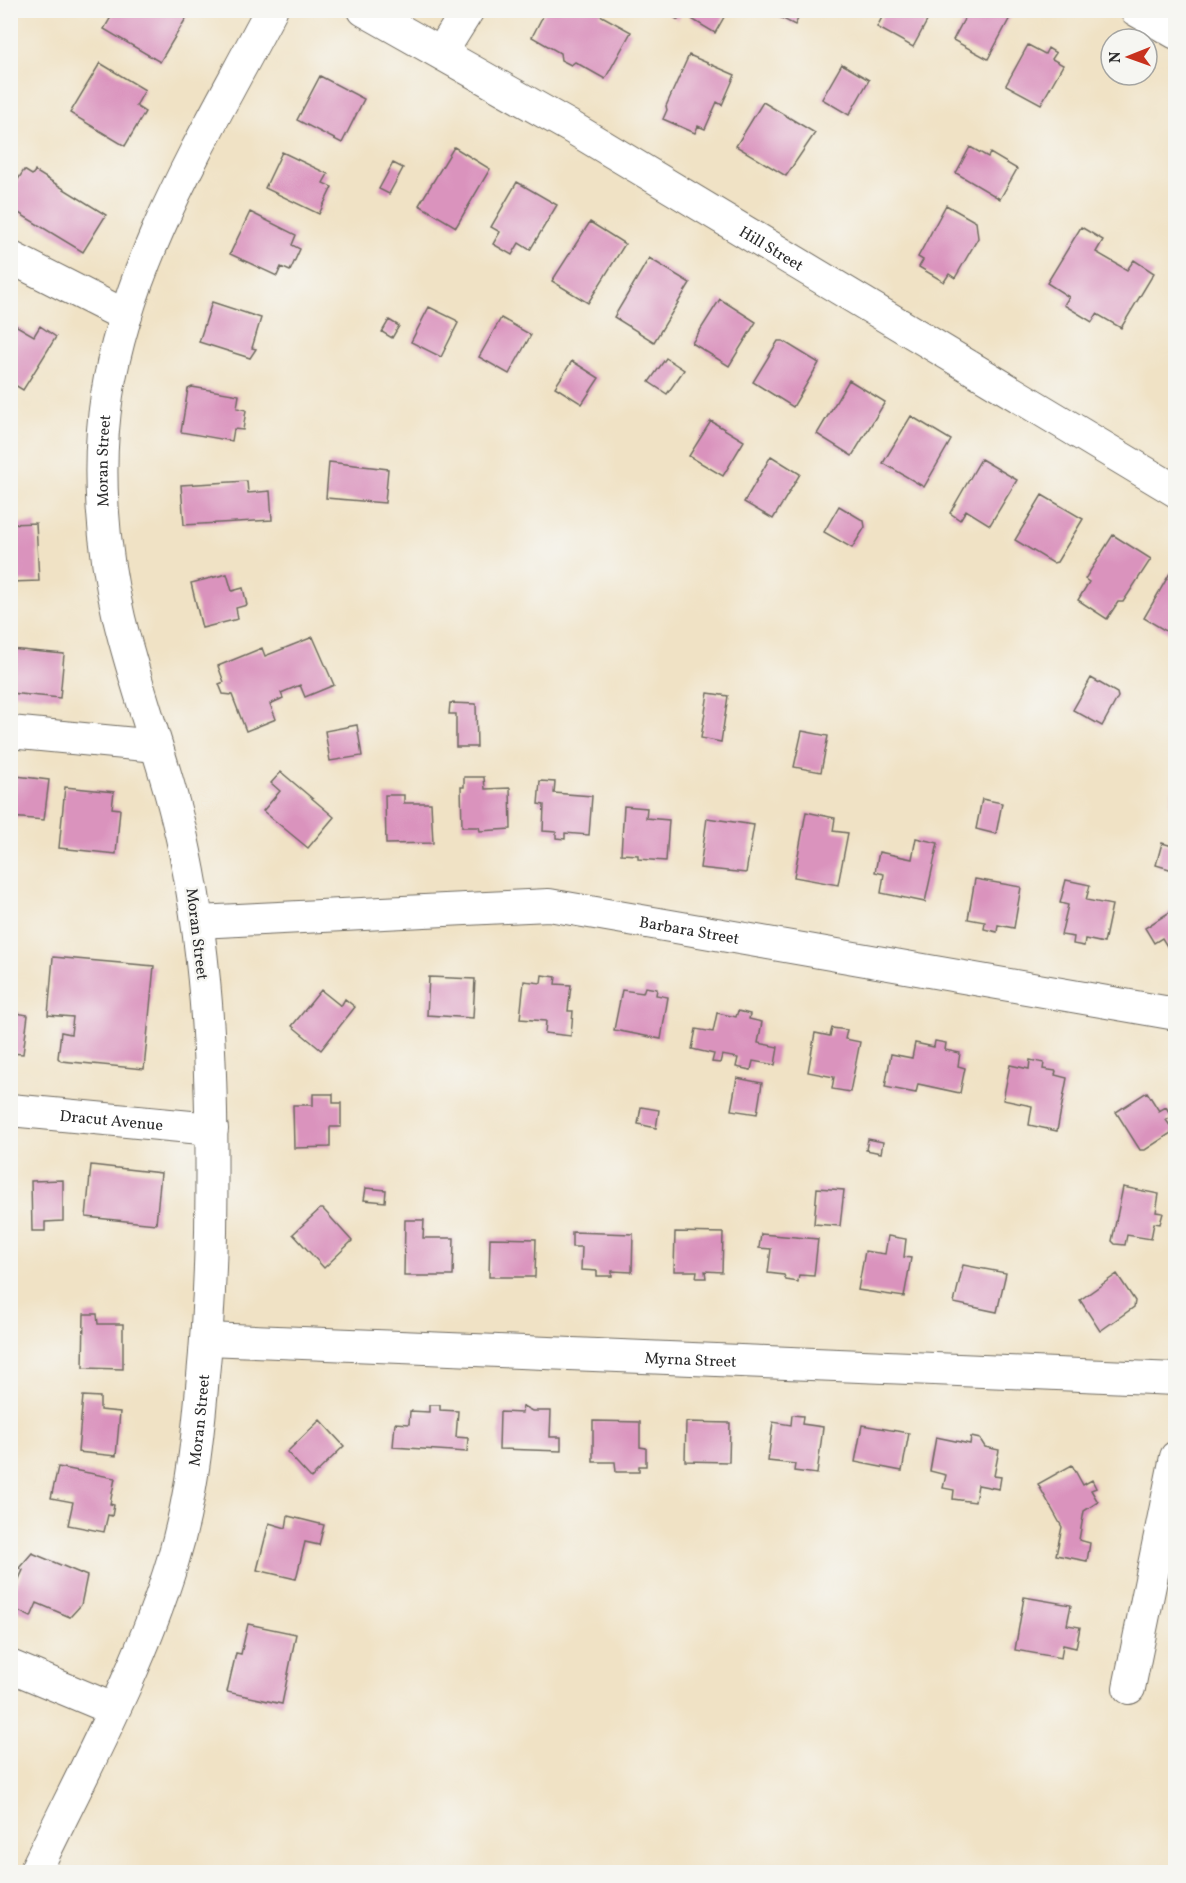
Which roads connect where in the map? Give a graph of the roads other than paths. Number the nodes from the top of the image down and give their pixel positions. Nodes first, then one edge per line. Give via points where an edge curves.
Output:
1 (271, 10) edge
2 (364, 10) edge
3 (468, 10) edge
4 (1136, 10) edge
5 (1176, 33) edge
6 (441, 53) junction
7 (10, 257) edge
8 (126, 316) junction
9 (1176, 491) edge
10 (10, 732) edge
11 (156, 746) junction
12 (198, 922) junction
13 (1176, 1014) edge
14 (10, 1110) edge
15 (212, 1129) junction
16 (207, 1339) junction
17 (1176, 1379) edge
18 (1176, 1457) edge
19 (10, 1666) edge
20 (1129, 1688) dead end
21 (113, 1709) junction
22 (35, 1872) edge

1 - 8 street, Moran Street via 169,207 143,264
2 - 6 street, Hill Street
3 - 6 street
4 - 5 street
6 - 9 street, Hill Street
7 - 8 street
8 - 11 street, Moran Street via 107,394 102,467 104,515 118,617
10 - 11 street
11 - 12 street, Moran Street via 183,842
12 - 13 street, Barbara Street via 549,905
12 - 15 street, Moran Street
14 - 15 street, Dracut Avenue
15 - 16 street, Moran Street
16 - 17 street, Myrna Street
16 - 21 street, Moran Street via 194,1470 180,1535 161,1598
18 - 20 street
19 - 21 street
21 - 22 street, Moran Street

